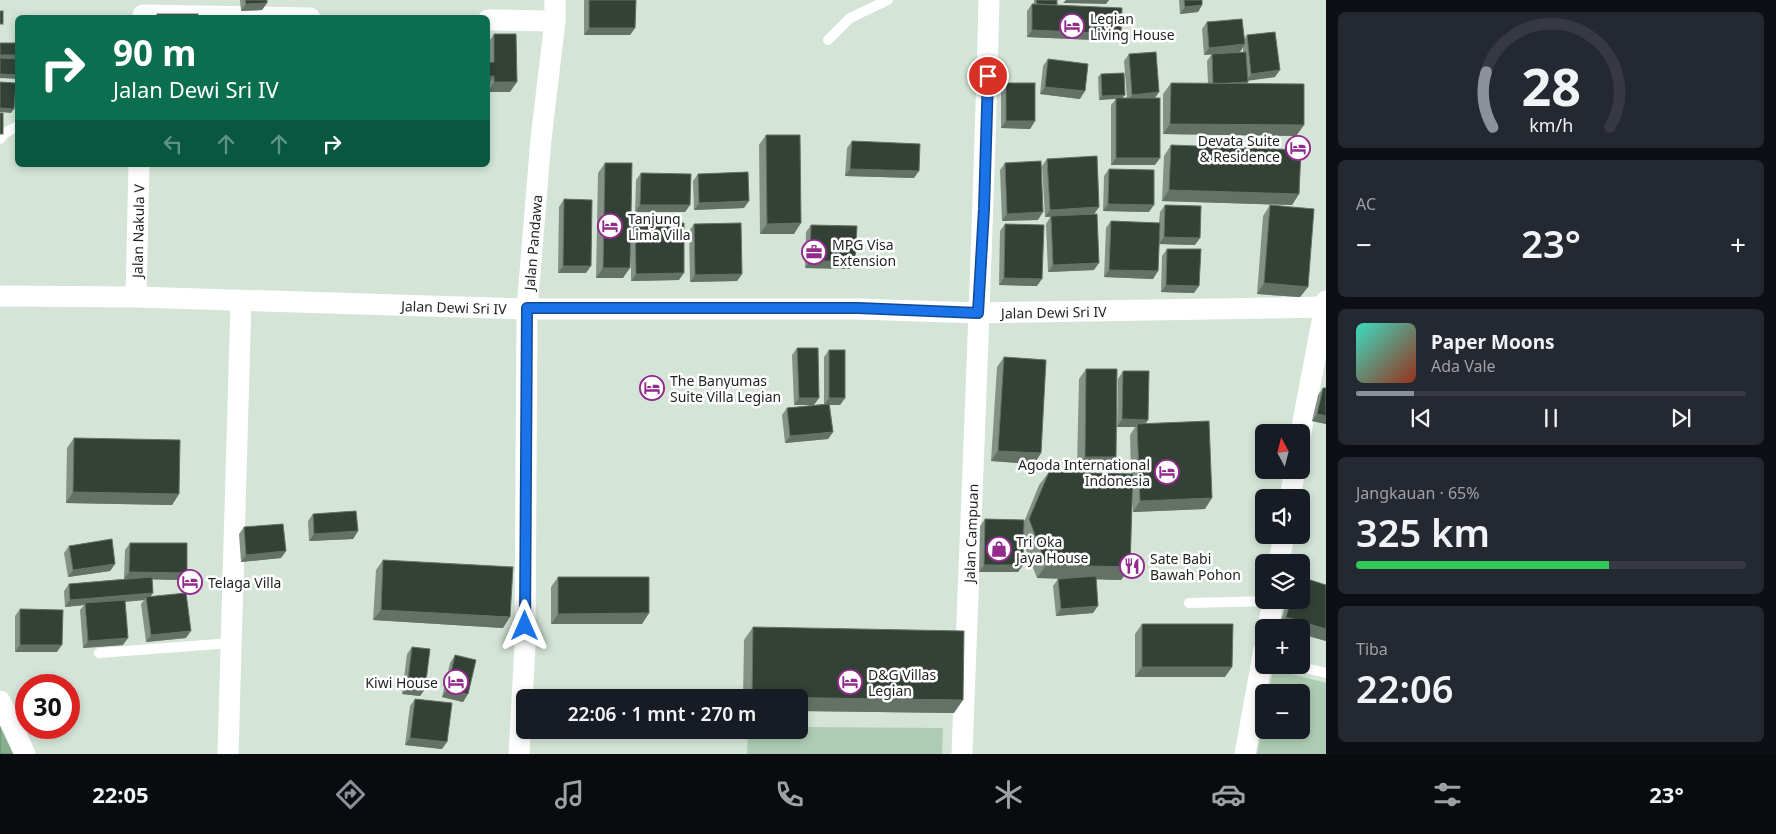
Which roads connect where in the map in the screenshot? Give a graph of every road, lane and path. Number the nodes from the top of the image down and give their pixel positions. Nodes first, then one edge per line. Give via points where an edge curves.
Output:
1 (888, 0) edge
2 (989, 0) edge
3 (555, 10) edge
4 (143, 11) edge
5 (238, 15) edge
6 (490, 20) edge
7 (828, 40) dead end
8 (15, 128) edge
9 (0, 139) edge
10 (139, 167) edge
11 (0, 296) edge
12 (136, 298) junction
13 (242, 301) junction
14 (1326, 305) edge
15 (527, 308) junction
16 (978, 313) junction
17 (1303, 424) edge
18 (1255, 601) edge
19 (1189, 603) dead end
20 (231, 643) junction
21 (99, 653) edge
22 (1310, 669) edge
23 (1326, 673) edge
24 (1260, 674) edge
25 (0, 702) edge
26 (25, 754) edge
27 (228, 754) edge
28 (519, 754) edge
29 (962, 754) edge
30 (1245, 754) edge

1 - 7 lane via 850,18
2 - 16 street, Jalan Campuan
3 - 6 street
3 - 15 street, Jalan Pandawa
4 - 5 street
8 - 9 lane
10 - 12 street, Jalan Nakula V
11 - 12 street, Jalan Dewi Sri IV
12 - 13 street, Jalan Dewi Sri IV
13 - 15 street, Jalan Dewi Sri IV
13 - 20 street
14 - 16 street, Jalan Dewi Sri IV
14 - 17 street
15 - 16 street, Jalan Dewi Sri IV via 858,308
15 - 28 street, Jalan Pandawa via 525,646
16 - 29 street, Jalan Campuan
18 - 19 lane
20 - 21 lane
20 - 27 street
22 - 23 lane
24 - 30 street
25 - 26 street

